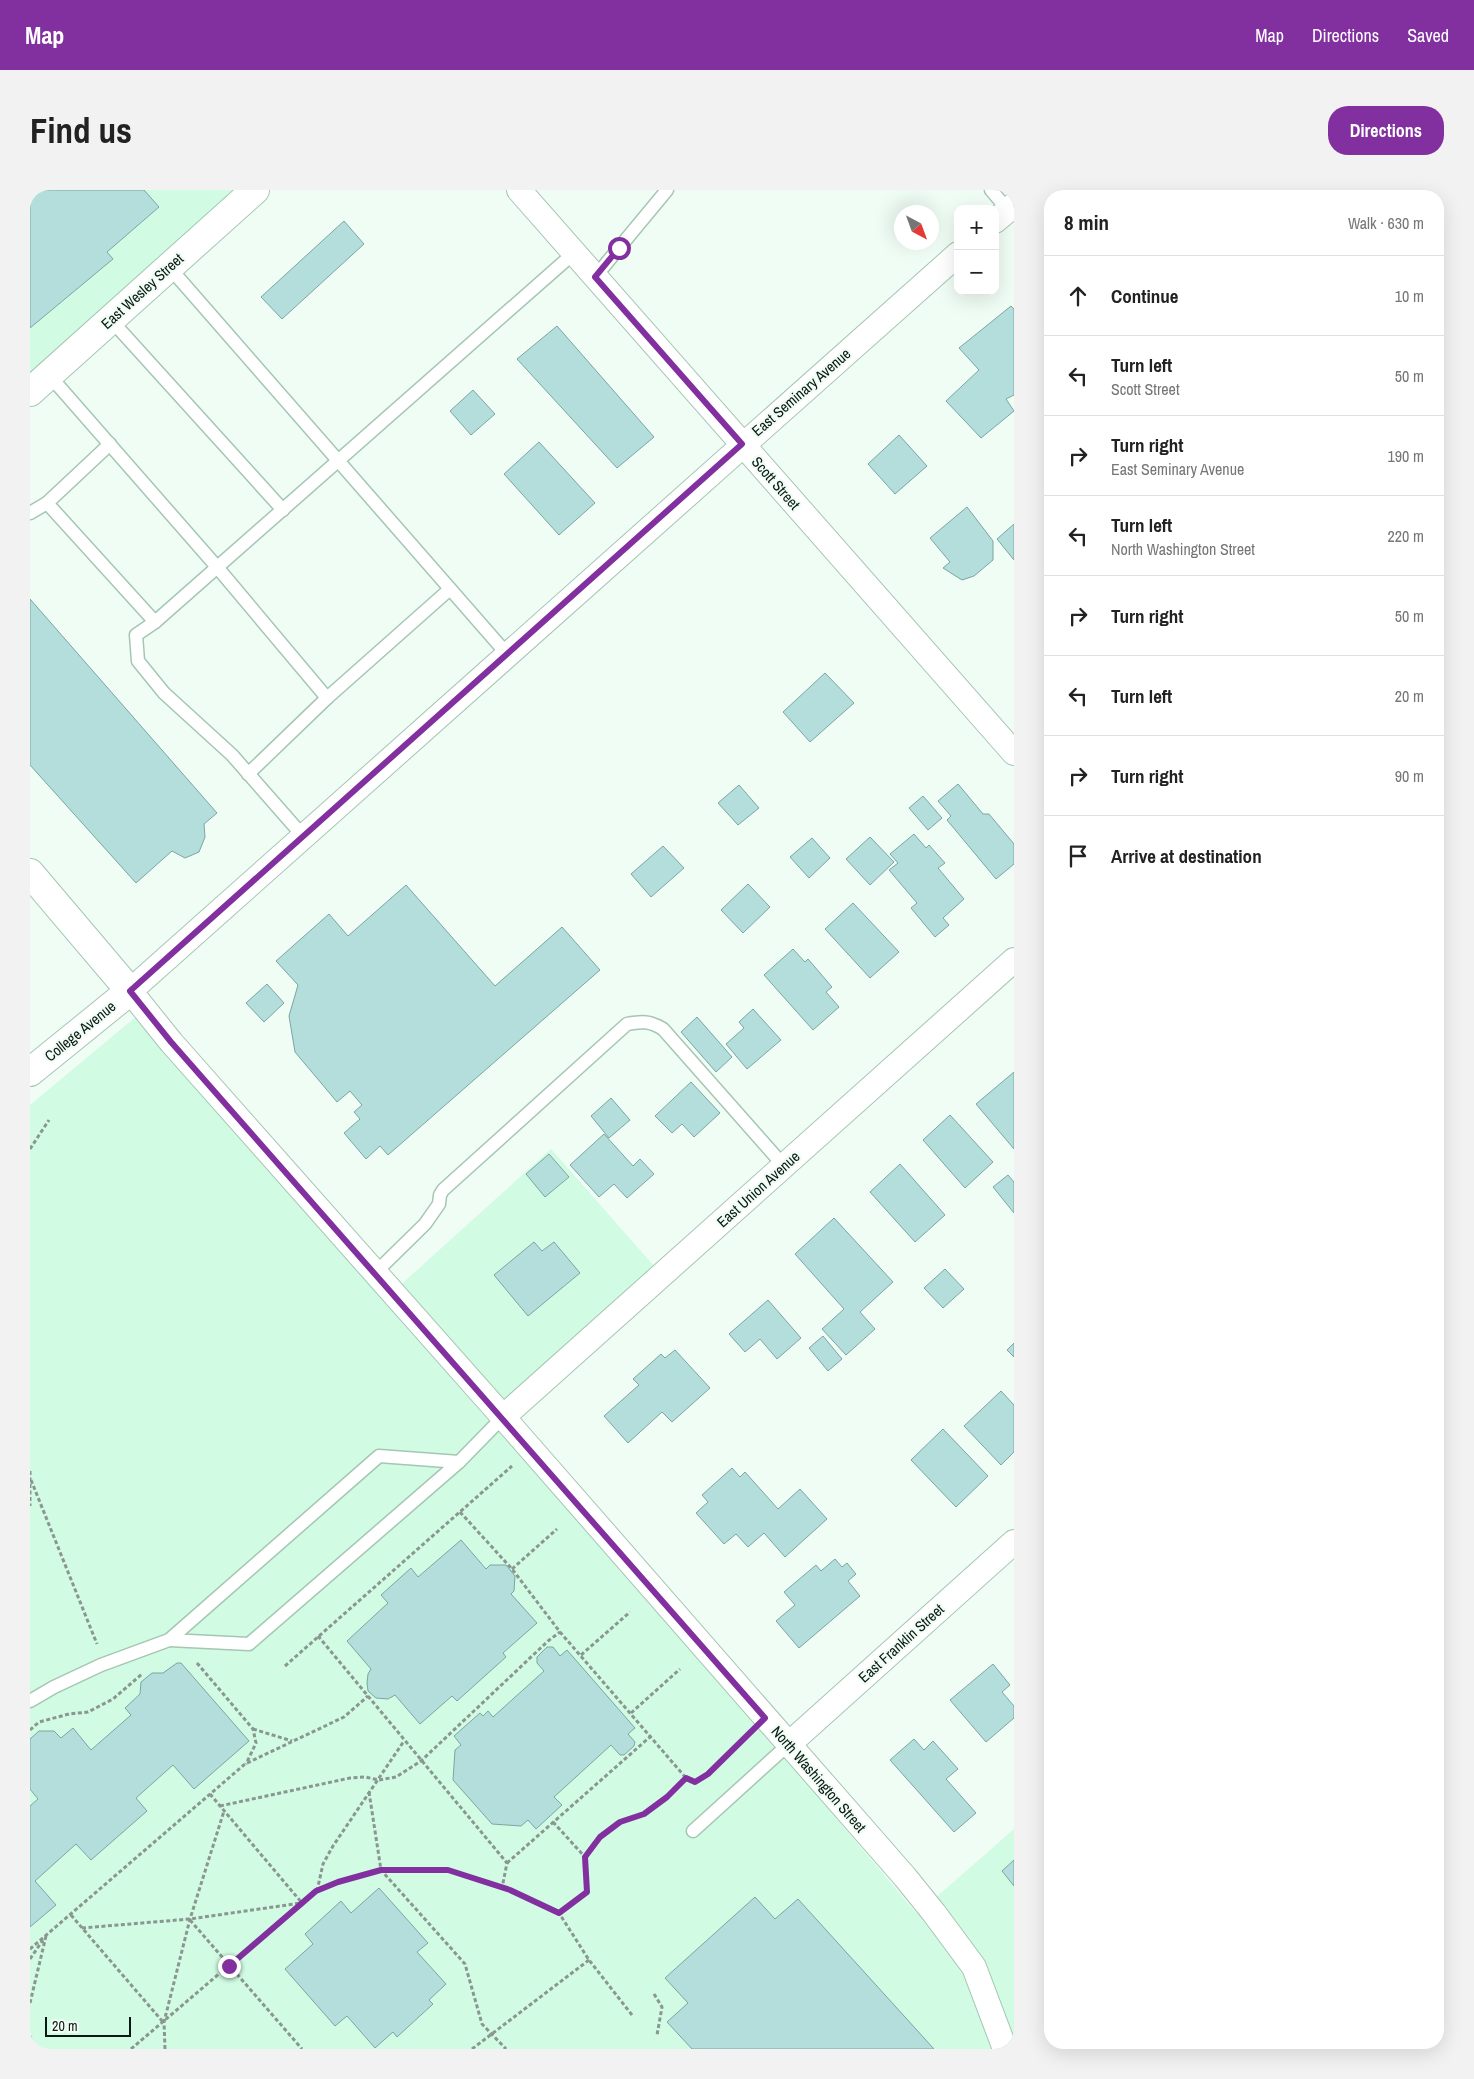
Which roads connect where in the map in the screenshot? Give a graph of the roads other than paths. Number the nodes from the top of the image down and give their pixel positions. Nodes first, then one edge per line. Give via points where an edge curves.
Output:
1 (255, 190) edge
2 (518, 190) edge
3 (667, 190) edge
4 (991, 190) edge
5 (1006, 212) edge
6 (574, 253) junction
7 (954, 258) edge
8 (169, 267) junction
9 (595, 277) junction
10 (111, 320) junction
11 (39, 383) edge
12 (110, 444) junction
13 (742, 444) junction
14 (338, 460) junction
15 (47, 503) junction
16 (283, 510) junction
17 (30, 513) edge
18 (218, 567) junction
19 (450, 589) junction
20 (155, 622) junction
21 (507, 654) junction
22 (327, 698) junction
23 (1014, 753) edge
24 (248, 774) junction
25 (304, 836) junction
26 (30, 873) edge
27 (1014, 960) edge
28 (130, 991) junction
29 (30, 1072) edge
30 (784, 1166) junction
31 (375, 1273) junction
32 (503, 1417) junction
33 (459, 1462) junction
34 (1014, 1542) edge
35 (169, 1640) junction
36 (30, 1701) edge
37 (789, 1744) junction
38 (693, 1831) dead end
39 (1005, 2049) edge

1 - 8 street, East Wesley Street
2 - 6 street, Scott Street
3 - 9 lane
4 - 5 lane
6 - 9 street, Scott Street
6 - 14 lane
7 - 13 street, East Seminary Avenue
8 - 10 street, East Wesley Street
8 - 14 lane
9 - 13 street, Scott Street
10 - 11 street, East Wesley Street
10 - 16 lane
11 - 12 lane
12 - 15 lane
12 - 18 lane
13 - 21 street, East Seminary Avenue
13 - 23 street, Scott Street
14 - 16 lane
14 - 19 lane
15 - 17 lane
15 - 20 lane
16 - 18 lane
18 - 20 lane
18 - 22 lane
19 - 21 lane
19 - 22 lane
20 - 24 lane via 136,635 138,661 164,693 232,755
21 - 25 street, East Seminary Avenue
22 - 24 lane
24 - 25 lane
25 - 28 street, East Seminary Avenue
26 - 28 street, North Washington Street
27 - 30 street, East Union Avenue
28 - 29 street, College Avenue
28 - 31 street, North Washington Street via 177,1050
30 - 31 lane via 663,1029 642,1021 627,1024 443,1190 439,1204 425,1224
30 - 32 street, East Union Avenue
31 - 32 street, North Washington Street
32 - 33 lane
32 - 37 street, North Washington Street
33 - 35 lane via 249,1644
33 - 35 lane via 379,1456
34 - 37 street, East Franklin Street
35 - 36 lane via 105,1663
37 - 38 lane
37 - 39 street, North Washington Street via 905,1877 974,1968

